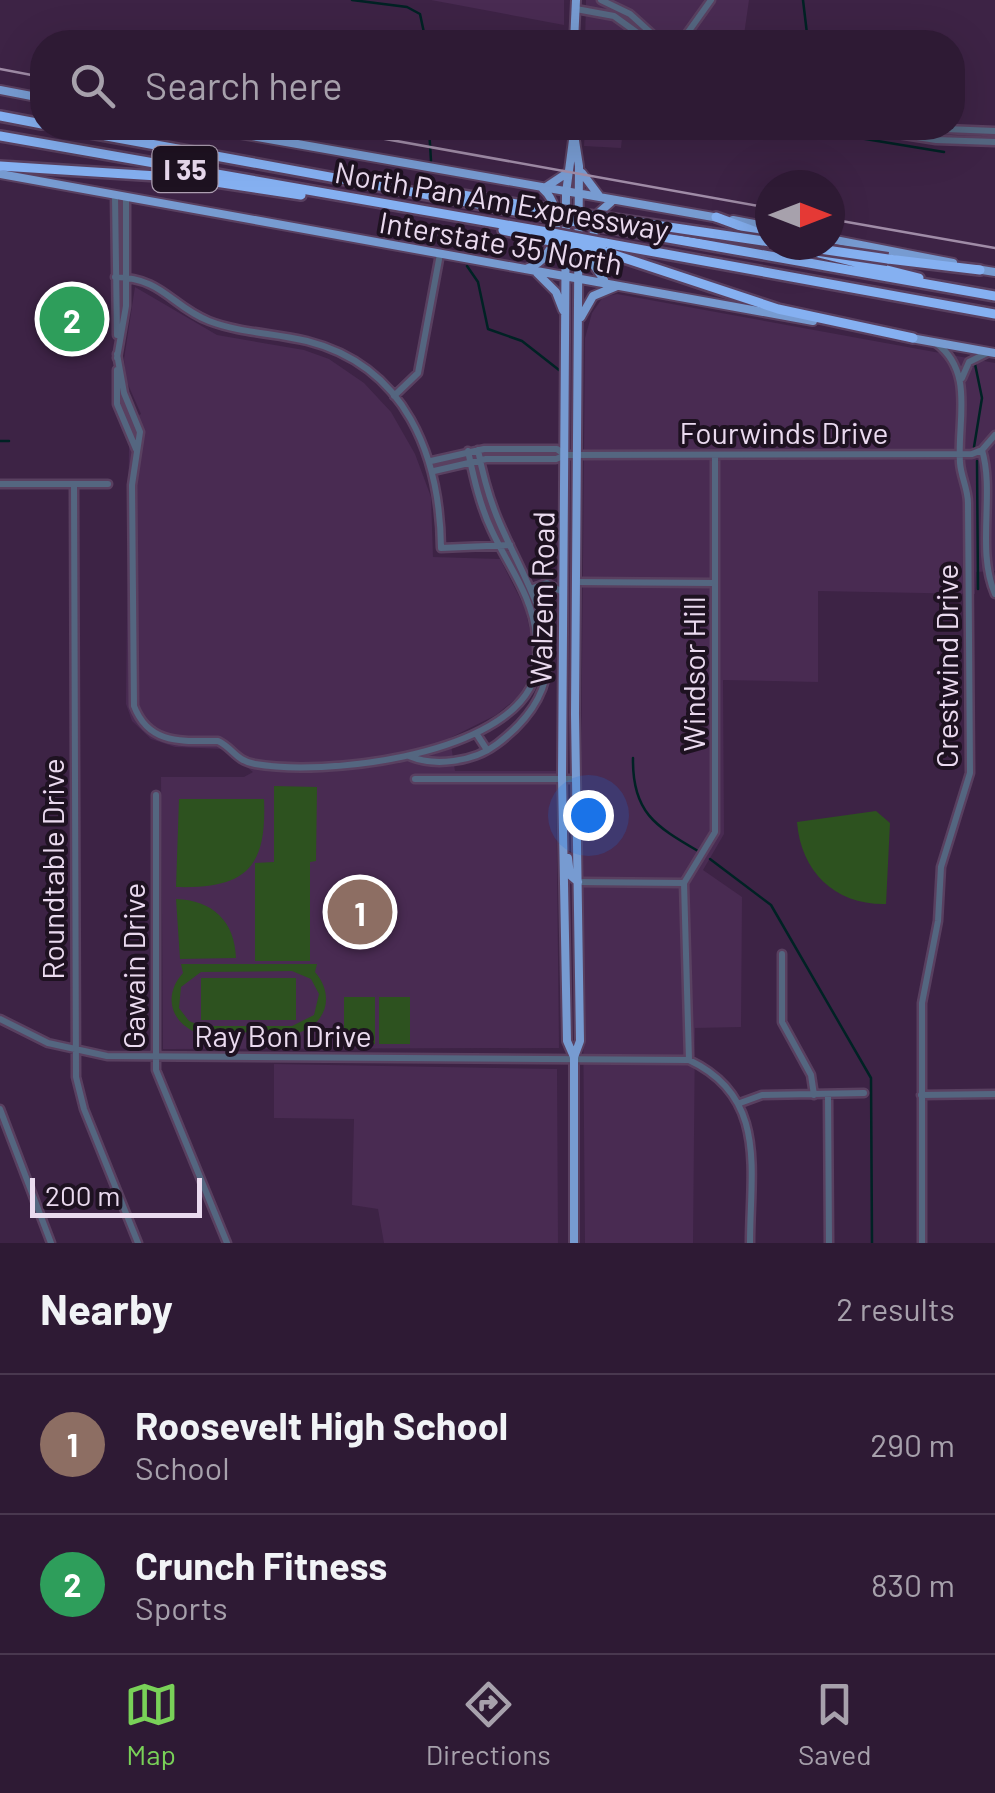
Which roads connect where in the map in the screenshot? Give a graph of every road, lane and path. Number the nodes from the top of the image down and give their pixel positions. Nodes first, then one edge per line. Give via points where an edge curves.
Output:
1 (602, 0) edge
2 (711, 0) edge
3 (576, 5) edge
4 (575, 30) edge
5 (633, 30) edge
6 (648, 30) edge
7 (689, 30) edge
8 (0, 90) edge
9 (30, 96) edge
10 (0, 116) edge
11 (30, 122) edge
12 (965, 130) edge
13 (995, 131) edge
14 (0, 136) edge
15 (130, 140) edge
16 (272, 140) edge
17 (574, 140) joint
18 (936, 140) edge
19 (995, 142) edge
20 (0, 166) edge
21 (579, 166) junction
22 (567, 173) junction
23 (0, 174) edge
24 (543, 189) junction
25 (566, 194) junction
26 (115, 196) junction
27 (579, 196) junction
28 (126, 198) junction
29 (604, 200) junction
30 (615, 201) junction
31 (370, 202) junction
32 (548, 213) junction
33 (716, 217) junction
34 (755, 224) edge
35 (755, 234) edge
36 (755, 238) edge
37 (845, 242) edge
38 (606, 247) junction
39 (845, 253) edge
40 (440, 254) junction
41 (845, 259) edge
42 (529, 270) junction
43 (980, 270) junction
44 (995, 272) edge
45 (115, 276) junction
46 (567, 276) junction
47 (126, 277) junction
48 (580, 278) junction
49 (617, 286) junction
50 (960, 290) junction
51 (995, 296) edge
52 (995, 314) edge
53 (579, 322) junction
54 (566, 323) junction
55 (913, 338) junction
56 (118, 341) junction
57 (934, 342) junction
58 (993, 353) edge
59 (117, 354) junction
60 (961, 384) junction
61 (394, 396) junction
62 (138, 420) junction
63 (126, 425) junction
64 (995, 435) edge
65 (137, 450) junction
66 (478, 450) junction
67 (982, 450) junction
68 (468, 451) junction
69 (960, 454) junction
70 (715, 455) junction
71 (566, 456) junction
72 (577, 456) junction
73 (480, 460) junction
74 (431, 461) junction
75 (470, 461) junction
76 (434, 471) junction
77 (0, 484) edge
78 (74, 484) junction
79 (108, 484) dead end
80 (563, 535) junction
81 (510, 546) junction
82 (500, 548) junction
83 (576, 582) junction
84 (715, 583) junction
85 (534, 588) junction
86 (562, 592) junction
87 (995, 594) edge
88 (476, 733) junction
89 (442, 747) junction
90 (487, 750) junction
91 (407, 755) junction
92 (446, 761) junction
93 (562, 778) junction
94 (576, 778) junction
95 (415, 779) dead end
96 (156, 795) dead end
97 (563, 834) junction
98 (578, 882) junction
99 (684, 883) junction
100 (782, 954) dead end
101 (0, 1019) edge
102 (75, 1050) junction
103 (574, 1057) junction
104 (156, 1058) junction
105 (690, 1060) junction
106 (864, 1093) dead end
107 (814, 1094) junction
108 (828, 1094) junction
109 (921, 1094) junction
110 (995, 1094) edge
111 (740, 1103) junction
112 (0, 1110) edge
113 (51, 1243) edge
114 (138, 1243) edge
115 (227, 1243) edge
116 (574, 1243) edge
117 (750, 1243) edge
118 (828, 1243) edge
119 (922, 1243) edge

1 - 6 street
2 - 7 street
3 - 4 main road
3 - 5 street via 614,16
8 - 9 main road
10 - 11 highway
12 - 13 street
14 - 31 highway, North Pan Am Expressway / I 35
15 - 32 highway, North Pan Am Expressway / I 35
16 - 24 main road, Interstate 35 North
17 - 21 main road, Walzem Road
17 - 22 main road, Walzem Road
18 - 19 street
20 - 31 highway via 190,178
21 - 27 main road, Walzem Road
21 - 29 main road
22 - 24 main road
22 - 25 main road, Walzem Road
23 - 26 main road, Interstate 35 North
24 - 25 main road, Interstate 35 North
24 - 42 main road via 554,209 553,248
25 - 27 main road, Interstate 35 North
25 - 46 main road, Walzem Road
26 - 28 main road, Interstate 35 North
26 - 45 street
27 - 29 main road, Interstate 35 North
27 - 48 main road, Walzem Road
28 - 40 main road, Interstate 35 North
28 - 47 street
29 - 30 main road, Interstate 35 North
30 - 33 main road, Interstate 35 North
30 - 49 main road via 596,213 592,257 596,274
31 - 38 highway, North Pan Am Expressway / I 35, bridge
32 - 36 highway, bridge
32 - 50 highway, North Pan Am Expressway / I 35, bridge
33 - 34 main road, Interstate 35 North
33 - 35 highway
37 - 43 main road
38 - 52 highway, North Pan Am Expressway / I 35
38 - 55 highway via 763,304
39 - 43 highway, bridge
40 - 42 main road, Interstate 35 North
40 - 61 street via 418,374
41 - 50 highway
42 - 46 main road, Interstate 35 North
42 - 54 main road via 556,292
43 - 44 main road
45 - 47 street
45 - 56 street
46 - 48 main road, Interstate 35 North
46 - 54 main road, Walzem Road
47 - 56 street
47 - 61 street via 150,282 208,321 328,348
48 - 49 main road, Interstate 35 North
48 - 53 main road, Walzem Road
49 - 53 main road via 593,296
49 - 55 main road, Interstate 35 North
50 - 51 highway, North Pan Am Expressway / I 35
53 - 72 main road, Walzem Road
54 - 71 main road, Walzem Road
55 - 57 main road, Interstate 35 North
56 - 59 street
57 - 58 main road, Interstate 35 North
57 - 60 street via 957,363
58 - 60 street via 969,362
59 - 62 street
59 - 63 street via 117,404
60 - 69 street, Crestwind Drive
61 - 74 street
62 - 63 street
62 - 65 street
63 - 65 street
64 - 67 street
65 - 91 street via 132,696 146,728 168,740 218,741 234,757 260,765 348,765
66 - 68 street
66 - 71 street via 557,449
66 - 73 street
67 - 69 street, Fourwinds Drive
67 - 87 street
68 - 74 street
68 - 75 street
69 - 70 street, Fourwinds Drive
69 - 109 street, Crestwind Drive via 968,503 970,774 940,872 922,1003
70 - 72 street, Fourwinds Drive
70 - 84 street, Windsor Hill
71 - 72 street, Fourwinds Drive
71 - 73 street
71 - 80 main road, Walzem Road
72 - 83 main road, Walzem Road
73 - 75 street
73 - 81 street
74 - 76 street
75 - 76 street
75 - 82 street
76 - 82 street via 441,548
77 - 78 street
78 - 79 street
78 - 102 street, Roundtable Drive
80 - 83 main road via 568,578
80 - 86 main road, Walzem Road
81 - 82 street
81 - 85 street
82 - 88 street via 530,604 535,672 522,698
83 - 84 street
83 - 94 main road, Walzem Road
84 - 99 street, Windsor Hill via 716,832
85 - 86 street via 546,583
85 - 90 street via 546,638 543,684
86 - 93 main road, Walzem Road
88 - 89 street
88 - 90 street
89 - 91 street
89 - 92 street
90 - 92 street
91 - 92 street
93 - 94 street
93 - 95 street
93 - 97 main road, Walzem Road
94 - 98 main road, Walzem Road
96 - 104 street, Gawain Drive
97 - 98 main road via 570,875
97 - 103 main road, Walzem Road via 567,1041
98 - 99 street
98 - 103 main road, Walzem Road via 580,1041
99 - 105 street
100 - 107 street via 782,1022 811,1074
101 - 102 street, Ray Bon Drive
102 - 104 street, Ray Bon Drive
102 - 114 street, Roundtable Drive via 80,1098
103 - 104 street, Ray Bon Drive
103 - 105 street, Ray Bon Drive
103 - 116 main road, Walzem Road
104 - 115 street, Gawain Drive
105 - 111 street via 721,1079
106 - 108 street
107 - 108 street
107 - 111 street via 762,1095
108 - 118 street
109 - 110 street
109 - 119 street, Crestwind Drive
111 - 117 street via 749,1132
112 - 113 street

